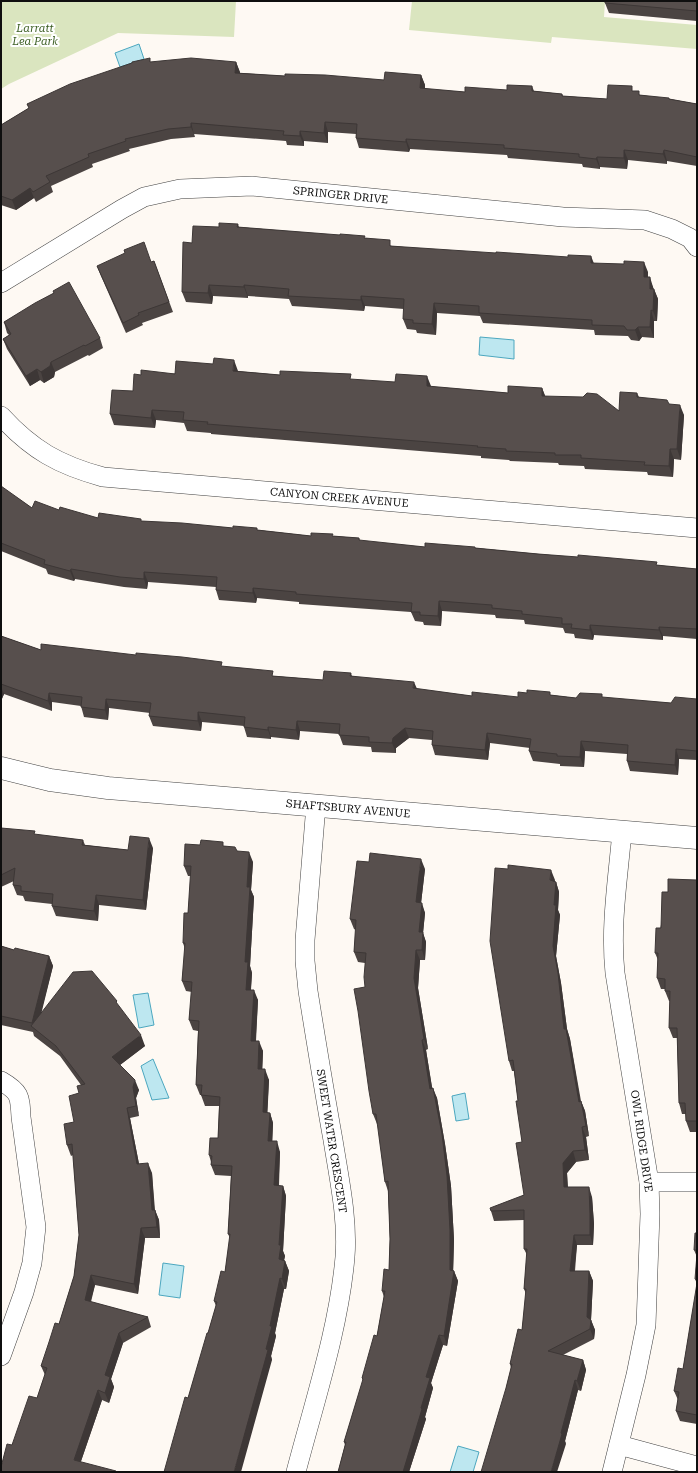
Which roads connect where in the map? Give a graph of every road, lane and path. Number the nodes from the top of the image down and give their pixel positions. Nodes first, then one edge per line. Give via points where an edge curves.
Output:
1 (697, 247) edge
2 (1, 283) edge
3 (1, 416) edge
4 (697, 528) edge
5 (1, 768) edge
6 (316, 805) junction
7 (622, 832) junction
8 (697, 838) edge
9 (1, 1081) edge
10 (650, 1182) junction
11 (697, 1182) edge
12 (1, 1356) edge
13 (619, 1445) junction
14 (697, 1466) edge
15 (296, 1472) edge
16 (612, 1472) edge

1 - 2 street, SPRINGER DRIVE via 690,238 645,220 563,217 252,186 180,189 144,197
3 - 4 street, CANYON CREEK AVENUE via 16,432 49,457 77,470 103,477
5 - 6 street, SHAFTSBURY AVENUE via 50,780 108,788
6 - 7 street, SHAFTSBURY AVENUE
6 - 15 street, SWEET WATER CRESCENT via 305,962 338,1173 344,1218 345,1256 331,1336
7 - 8 street, SHAFTSBURY AVENUE
7 - 10 street, OWL RIDGE DRIVE via 613,953 619,1003
9 - 12 street via 14,1089 21,1101 36,1228 32,1263
10 - 11 street
10 - 13 street, OWL RIDGE DRIVE via 646,1325
13 - 14 street
13 - 16 street, OWL RIDGE DRIVE

